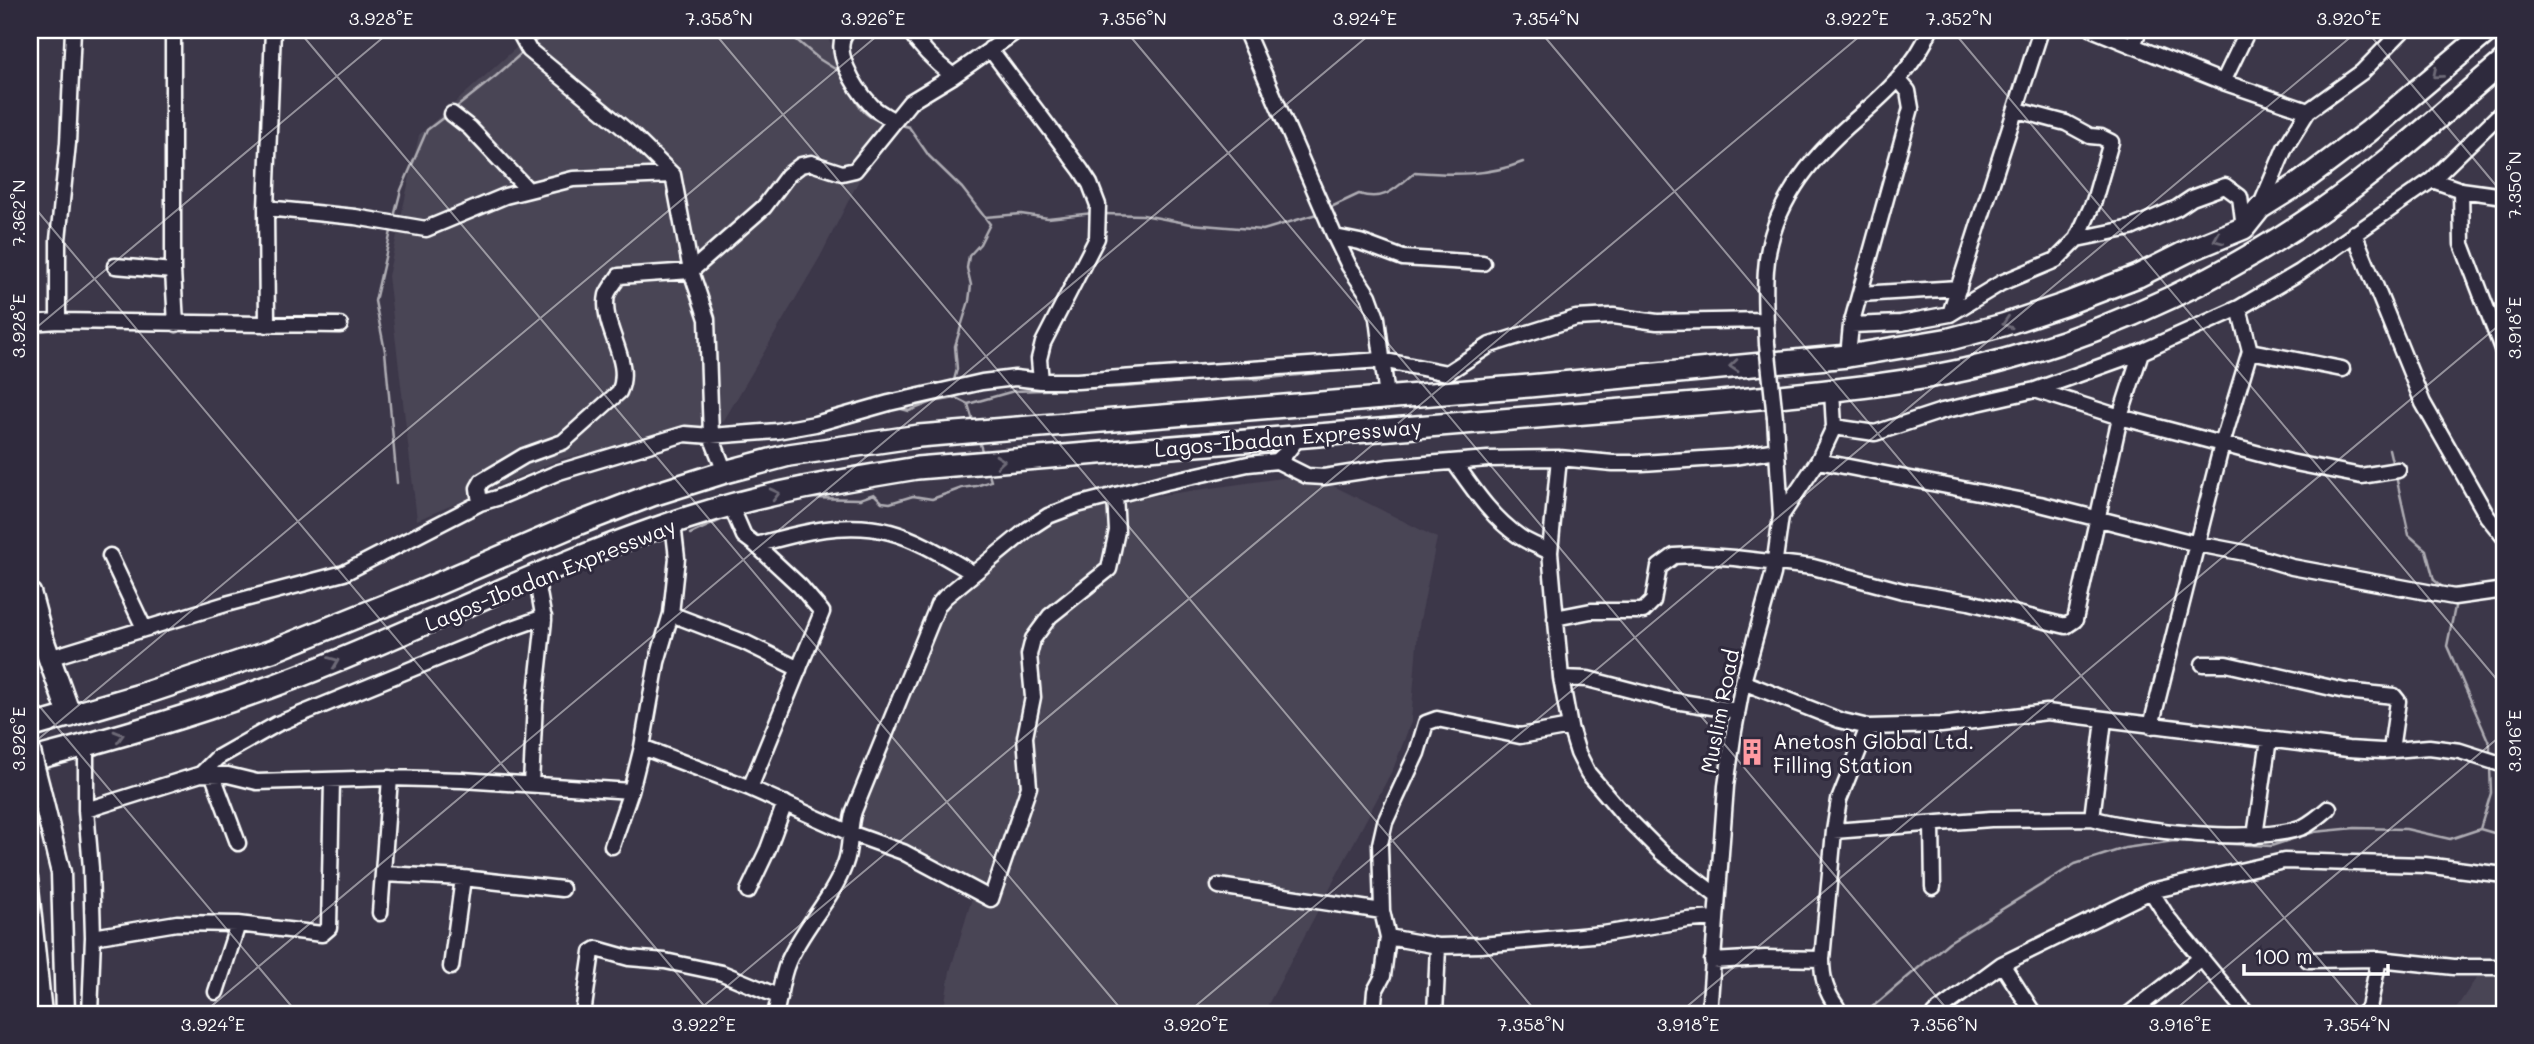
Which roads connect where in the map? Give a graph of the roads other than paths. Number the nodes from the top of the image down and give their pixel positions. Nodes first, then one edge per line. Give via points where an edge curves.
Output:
1 (73, 30) edge
2 (173, 30) edge
3 (273, 30) edge
4 (517, 30) edge
5 (848, 30) edge
6 (909, 30) edge
7 (1018, 30) edge
8 (1245, 30) edge
9 (1930, 30) edge
10 (2041, 30) edge
11 (2094, 30) edge
12 (2139, 30) edge
13 (2248, 30) edge
14 (2403, 30) edge
15 (2489, 30) edge
16 (2133, 46) junction
17 (990, 50) junction
18 (2504, 61) edge
19 (953, 76) junction
20 (1898, 79) junction
21 (2223, 82) junction
22 (2017, 110) junction
23 (2504, 110) edge
24 (2308, 111) junction
25 (452, 114) dead end
26 (894, 121) junction
27 (673, 175) junction
28 (2432, 180) junction
29 (528, 190) junction
30 (2461, 190) junction
31 (2504, 196) edge
32 (266, 208) junction
33 (2260, 208) junction
34 (2244, 228) junction
35 (2354, 233) junction
36 (1335, 237) junction
37 (2077, 240) junction
38 (1483, 264) dead end
39 (115, 266) dead end
40 (173, 271) junction
41 (691, 271) junction
42 (1959, 288) junction
43 (1860, 294) junction
44 (2239, 309) junction
45 (1950, 314) junction
46 (1766, 320) junction
47 (58, 321) junction
48 (30, 323) edge
49 (176, 324) junction
50 (267, 325) junction
51 (340, 325) dead end
52 (1852, 325) junction
53 (2250, 351) junction
54 (2141, 352) junction
55 (2504, 354) edge
56 (1848, 356) junction
57 (1381, 360) junction
58 (2342, 369) dead end
59 (1041, 381) junction
60 (2035, 390) junction
61 (1832, 391) junction
62 (1387, 397) junction
63 (2120, 417) junction
64 (1834, 427) junction
65 (1300, 435) junction
66 (711, 436) junction
67 (2222, 444) junction
68 (1777, 450) junction
69 (1559, 458) junction
70 (1277, 461) junction
71 (1818, 461) junction
72 (1454, 462) junction
73 (2398, 470) dead end
74 (725, 471) junction
75 (1115, 495) junction
76 (480, 502) junction
77 (731, 506) junction
78 (1781, 516) junction
79 (2098, 519) junction
80 (673, 523) junction
81 (2504, 537) edge
82 (2198, 544) junction
83 (756, 545) junction
84 (1550, 552) junction
85 (110, 556) dead end
86 (1776, 563) junction
87 (973, 573) junction
88 (536, 576) junction
89 (2504, 590) edge
90 (30, 594) edge
91 (671, 614) junction
92 (544, 617) junction
93 (1555, 618) junction
94 (144, 628) junction
95 (49, 658) junction
96 (2203, 664) dead end
97 (799, 669) junction
98 (1561, 678) junction
99 (1744, 682) junction
100 (1737, 711) junction
101 (70, 716) junction
102 (2104, 720) junction
103 (2151, 726) junction
104 (30, 727) edge
105 (1570, 727) junction
106 (1868, 727) junction
107 (2269, 739) junction
108 (86, 746) junction
109 (642, 747) junction
110 (30, 748) edge
111 (2391, 750) junction
112 (30, 760) edge
113 (2504, 765) edge
114 (207, 774) junction
115 (390, 778) junction
116 (332, 780) junction
117 (531, 783) junction
118 (750, 788) junction
119 (631, 791) junction
120 (785, 803) junction
121 (2329, 807) dead end
122 (86, 810) junction
123 (2092, 818) junction
124 (1932, 825) junction
125 (1834, 831) junction
126 (850, 833) junction
127 (2255, 836) junction
128 (238, 843) dead end
129 (612, 846) dead end
130 (384, 874) junction
131 (2504, 875) edge
132 (463, 878) junction
133 (30, 879) edge
134 (1219, 886) dead end
135 (1933, 887) dead end
136 (562, 889) dead end
137 (748, 891) dead end
138 (2151, 891) junction
139 (1717, 896) junction
140 (1382, 911) junction
141 (380, 913) dead end
142 (1715, 918) junction
143 (239, 924) junction
144 (93, 937) junction
145 (1388, 937) junction
146 (1438, 946) junction
147 (2201, 958) junction
148 (2379, 959) junction
149 (1822, 960) junction
150 (2308, 960) dead end
151 (1712, 961) junction
152 (2002, 964) junction
153 (451, 967) dead end
154 (2504, 968) edge
155 (216, 992) dead end
156 (780, 997) junction
157 (1837, 1007) dead end
158 (44, 1014) edge
159 (65, 1014) edge
160 (90, 1014) edge
161 (583, 1014) edge
162 (775, 1014) edge
163 (1373, 1014) edge
164 (1435, 1014) edge
165 (1709, 1014) edge
166 (1934, 1014) edge
167 (2034, 1014) edge
168 (2129, 1014) edge
169 (2247, 1014) edge
170 (2362, 1014) edge

1 - 47 street via 58,240
2 - 40 street
3 - 32 street
4 - 27 street via 527,47
5 - 26 street via 840,47 851,78 872,107
6 - 19 street
7 - 17 street
8 - 36 street
9 - 20 street, Muslim Road
10 - 22 street
11 - 16 street
12 - 16 street
13 - 21 street
14 - 24 street via 2361,72
15 -> 33 highway, Lagos-Ibadan Expressway via 2368,132
16 - 21 street
17 - 19 street
17 - 59 street via 1082,170 1098,205 1094,244 1043,343
18 - 61 highway, Lagos-Ibadan Expressway via 2320,211 2206,280 2106,325 2008,359
19 - 26 street via 910,102
20 - 43 street via 1908,91 1910,108
20 - 46 street, Muslim Road via 1838,134 1788,195 1769,245
21 - 24 street
22 - 37 street via 2111,142
22 - 42 street
23 - 28 street
24 - 33 street
25 - 29 street
26 - 41 street via 855,170 842,173 811,163 801,165 764,207
27 - 29 street via 573,179
27 - 41 street
28 - 30 street
28 - 35 street
29 - 32 street via 426,229
30 - 31 street
30 - 55 street via 2462,244
32 - 50 street
33 - 34 highway, Lagos-Ibadan Expressway
34 - 37 street via 2241,197 2225,186 2131,228
34 -> 56 highway, Lagos-Ibadan Expressway via 2063,305 1950,339
35 - 44 street
35 - 81 street via 2423,403 2487,516
36 - 38 street via 1403,258
36 - 57 street via 1369,296 1377,318
37 - 45 street via 2056,260 2001,283
39 - 40 street
40 - 49 street
41 - 66 street via 707,319
41 - 76 street via 619,276 607,294 608,318 624,382 619,392 563,442 524,456 482,481
42 - 43 street
42 - 45 street
43 - 52 street
44 - 53 street
44 - 54 street
45 - 52 street
46 - 57 street via 1577,318 1490,345 1447,373
46 - 68 street, Muslim Road, bridge
47 - 48 street
47 - 49 street
49 - 50 street
50 - 51 street
52 - 56 street
53 - 58 street
53 - 67 street
54 - 60 street
54 - 63 street
56 -> 62 highway, Lagos-Ibadan Expressway
57 - 59 street
57 - 62 street
59 - 66 street via 982,382 815,424
60 - 63 street
60 - 64 street via 1942,411 1875,433
61 - 64 street
61 - 65 highway, Lagos-Ibadan Expressway
62 - 74 highway, Lagos-Ibadan Expressway via 919,436 789,455
63 - 67 street
63 - 79 street
64 - 71 street
65 - 70 street
77 -> 65 highway, Lagos-Ibadan Expressway via 917,468
66 - 74 street
66 - 76 street via 685,434 559,472
67 - 73 street via 2361,476
67 - 82 street
68 - 69 street via 1642,463
68 - 78 street, Muslim Road
69 - 72 street
69 - 84 street
70 - 72 street via 1307,476 1324,477
70 - 75 street
71 - 78 street
71 - 79 street via 2040,503
72 - 84 street via 1503,524
74 - 101 highway, Lagos-Ibadan Expressway via 577,524 272,651
75 - 87 street via 1048,516
75 - 126 street via 1117,531 1109,569 1050,616 1033,639 1029,655 1033,697 1025,737 1029,787 991,899 903,852
76 - 94 street via 344,573
77 - 80 highway, Lagos-Ibadan Expressway
77 - 83 street via 744,536
78 - 86 street, Muslim Road
79 - 82 street
79 - 86 street via 2075,620 2066,626 1813,567
80 - 88 highway, Lagos-Ibadan Expressway
80 - 91 street via 677,558
82 - 89 street via 2454,597
82 - 103 street
83 - 87 street via 841,526 889,532
83 - 97 street via 822,612
84 - 93 street
85 - 94 street
86 - 93 street via 1674,556 1659,567 1653,601 1643,611 1591,611
86 - 99 street, Muslim Road
87 - 126 street via 938,605 853,811
88 - 92 street
108 -> 88 highway, Lagos-Ibadan Expressway via 287,681
90 - 95 highway
91 - 97 street
91 - 109 street
92 - 114 street via 277,724 217,758
92 - 117 street
93 - 98 street
94 - 95 street
95 - 101 highway
96 - 111 street via 2226,664 2345,691 2394,696 2398,701
97 - 118 street
98 - 100 street via 1588,679 1669,700
98 - 105 street
99 - 100 street, Muslim Road
99 - 106 street
100 - 139 street, Muslim Road
101 - 104 highway, Lagos-Ibadan Expressway
102 - 103 street
102 - 106 street via 2047,712 1941,725
102 - 123 street
103 - 107 street
105 - 139 street via 1588,773 1600,790 1662,853
105 - 140 street via 1520,736 1437,719 1426,723 1385,822 1380,844
106 - 125 street via 1839,800
107 - 111 street
107 - 127 street
108 - 112 highway, Lagos-Ibadan Expressway
108 - 122 street
109 - 118 street
109 - 119 street
110 - 159 main road, bridge via 61,873
111 - 113 street via 2439,748
114 - 116 street via 257,782
114 - 122 street
114 - 128 street
115 - 116 street
115 - 117 street
115 - 130 street
116 - 143 street via 329,928 322,934
117 - 119 street
118 - 120 street
119 - 129 street
120 - 126 street
120 - 137 street
121 - 127 street via 2303,827
122 - 144 street
123 - 124 street
123 - 127 street via 2128,828
124 - 125 street
124 - 135 street
125 - 149 street
126 - 156 street via 850,849 840,877 787,962
130 - 132 street
130 - 141 street
131 - 138 street via 2414,865 2284,861
132 - 136 street
132 - 153 street
133 - 158 street
134 - 140 street
138 - 147 street
138 - 152 street
139 - 142 street, Muslim Road
140 - 145 street
142 - 146 street via 1603,934
142 - 151 street, Muslim Road
143 - 144 street via 177,923
143 - 155 street
144 - 160 street
145 - 146 street
145 - 163 street
146 - 164 street
147 - 168 street
147 - 169 street
148 - 150 street
148 - 154 street
148 - 170 street via 2370,1007
149 - 151 street
149 - 157 street via 1827,994
151 - 165 street, Muslim Road
152 - 166 street
152 - 167 street
156 - 161 street via 722,973 597,949
156 - 162 street

